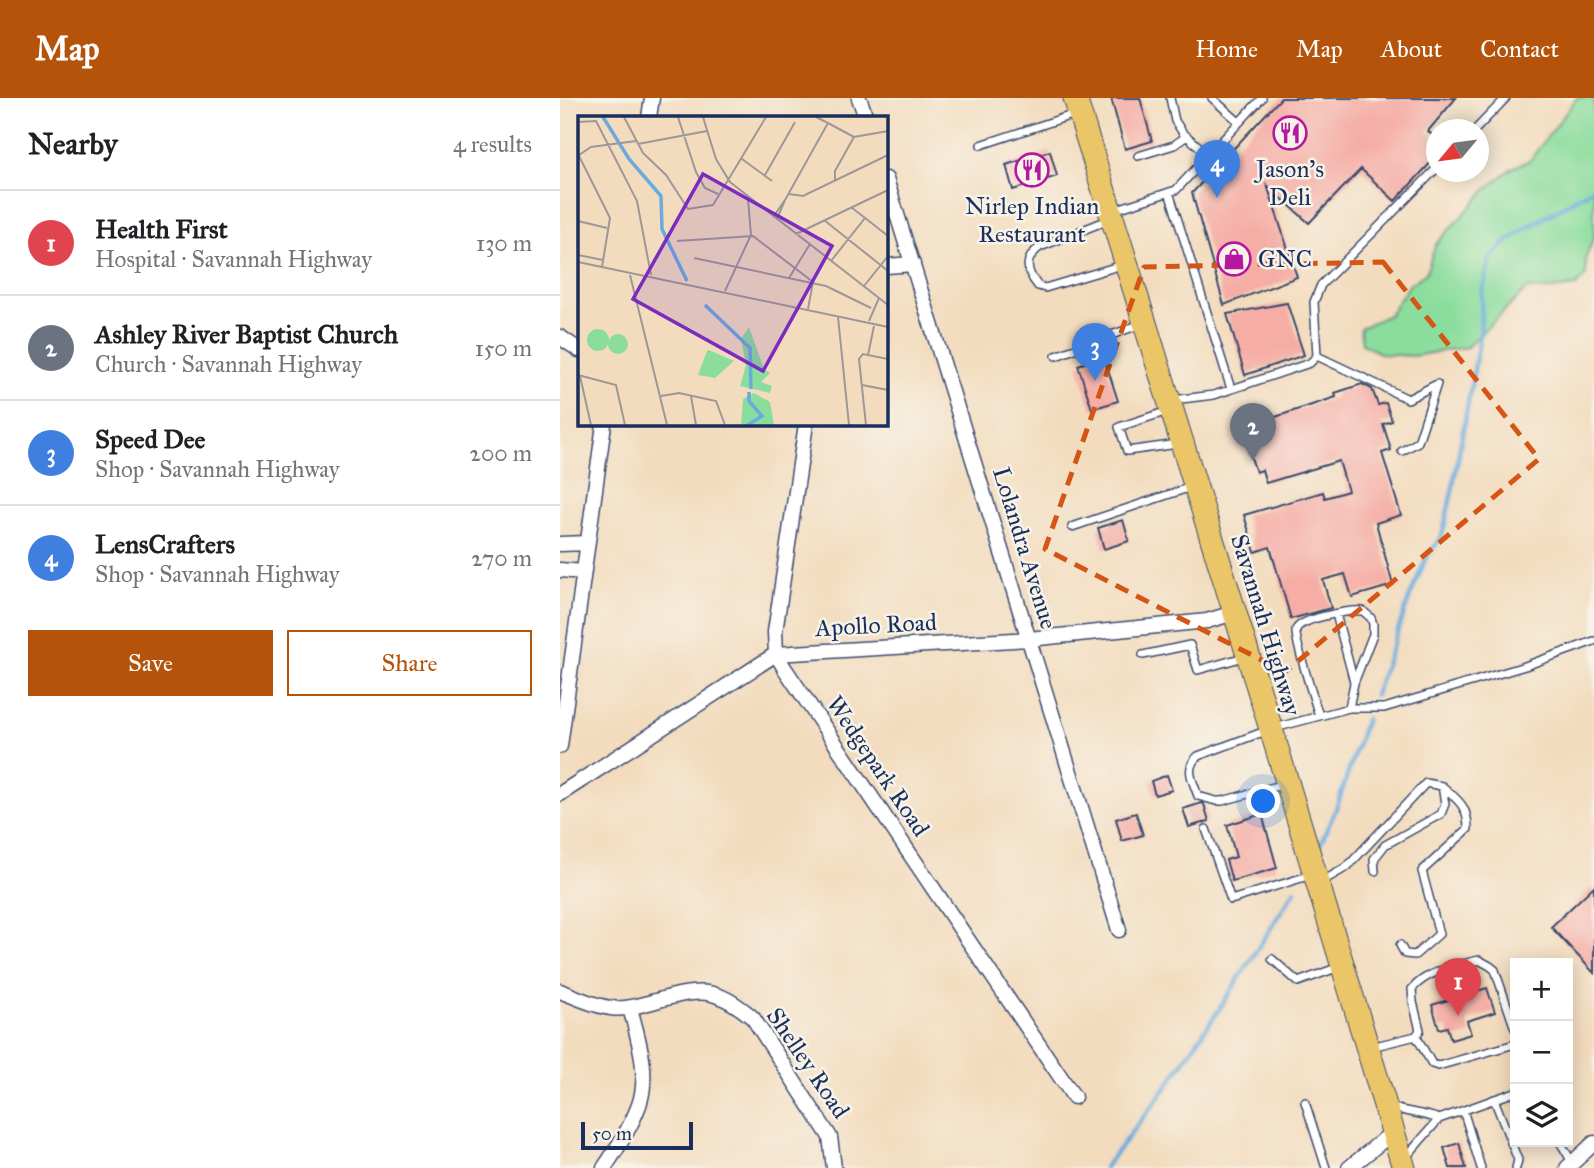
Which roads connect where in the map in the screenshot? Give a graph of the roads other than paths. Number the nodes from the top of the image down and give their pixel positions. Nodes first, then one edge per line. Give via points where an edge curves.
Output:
1 (652, 98) edge
2 (858, 98) edge
3 (1170, 98) edge
4 (1212, 98) edge
5 (1262, 98) edge
6 (1506, 98) edge
7 (1077, 105) edge
8 (649, 116) edge
9 (853, 116) edge
10 (866, 116) edge
11 (1486, 119) edge
12 (1239, 122) junction
13 (1187, 136) junction
14 (981, 145) dead end
15 (1209, 155) junction
16 (1138, 156) dead end
17 (1426, 180) edge
18 (887, 182) edge
19 (1169, 192) junction
20 (1111, 215) junction
21 (1126, 263) junction
22 (913, 264) junction
23 (887, 266) edge
24 (1145, 322) junction
25 (560, 337) edge
26 (578, 349) edge
27 (1056, 356) dead end
28 (1317, 356) junction
29 (1231, 389) junction
30 (1170, 405) junction
31 (604, 425) edge
32 (806, 425) edge
33 (1182, 443) junction
34 (1402, 451) dead end
35 (1195, 485) junction
36 (1072, 527) dead end
37 (587, 543) junction
38 (560, 544) edge
39 (560, 570) edge
40 (583, 572) junction
41 (1234, 613) junction
42 (1336, 614) junction
43 (1030, 639) junction
44 (1594, 641) edge
45 (776, 654) junction
46 (1143, 655) dead end
47 (1248, 656) junction
48 (1354, 683) junction
49 (1349, 708) junction
50 (1319, 716) junction
51 (1271, 729) junction
52 (560, 747) edge
53 (1287, 783) junction
54 (1442, 786) junction
55 (560, 793) edge
56 (1206, 829) dead end
57 (1375, 871) dead end
58 (1316, 879) junction
59 (1119, 930) dead end
60 (1399, 946) dead end
61 (1272, 959) dead end
62 (1343, 966) junction
63 (560, 991) edge
64 (631, 1008) junction
65 (1512, 1021) edge
66 (1416, 1036) junction
67 (1510, 1045) edge
68 (1368, 1048) junction
69 (1510, 1094) edge
70 (1074, 1097) dead end
71 (1494, 1099) junction
72 (1306, 1102) dead end
73 (1385, 1105) junction
74 (1463, 1110) junction
75 (1439, 1119) junction
76 (1393, 1132) junction
77 (1594, 1143) edge
78 (1562, 1147) edge
79 (1403, 1165) edge
80 (1570, 1165) edge
81 (604, 1168) edge
82 (834, 1168) edge
83 (1326, 1168) edge
84 (1349, 1168) edge
85 (1481, 1168) edge
86 (1516, 1168) edge

1 - 8 street
2 - 9 street
2 - 10 street
3 - 13 lane via 1175,121
4 - 12 lane
5 - 12 lane
6 - 11 lane
7 - 14 lane
7 - 20 highway, Savannah Highway
12 - 15 lane
13 - 15 lane
13 - 16 lane
15 - 19 lane
17 - 28 lane via 1321,285 1314,302
18 - 22 street, Lolandra Avenue
19 - 20 lane
19 - 29 lane
20 - 21 highway, Savannah Highway
20 - 21 lane via 1031,254 1027,263 1030,273 1038,286 1045,288
21 - 24 highway, Savannah Highway
22 - 23 street
22 - 43 street, Lolandra Avenue
24 - 27 lane
24 - 30 highway, Savannah Highway
25 - 26 street
28 - 29 lane via 1310,363
28 - 34 lane via 1408,399 1437,384 1418,442
29 - 30 lane
30 - 33 highway, Savannah Highway
30 - 33 lane via 1119,427 1127,451
31 - 37 street
32 - 45 street via 775,632
33 - 35 highway, Savannah Highway
35 - 36 lane
35 - 41 highway, Savannah Highway
37 - 38 street
37 - 40 street
39 - 40 street
40 - 52 street
41 - 43 street, Apollo Road via 1207,621
41 - 47 highway, Savannah Highway
42 - 48 lane
42 - 48 lane via 1363,611 1373,624
42 - 50 lane via 1300,624 1295,633
43 - 45 street, Apollo Road
43 - 59 street, Lolandra Avenue
44 - 49 lane via 1384,708
45 - 55 street, Apollo Road
45 - 70 street, Wedgepark Road
46 - 47 lane via 1190,645 1198,670
47 - 51 highway, Savannah Highway
48 - 49 lane
49 - 50 lane
50 - 51 lane
51 - 53 highway, Savannah Highway
51 - 53 lane via 1198,756 1189,770 1198,796 1216,801
53 - 58 highway, Savannah Highway
54 - 57 lane via 1445,804 1441,814 1385,845 1374,859
54 - 58 lane via 1426,783 1347,867
54 - 60 lane via 1462,804 1468,829 1422,871 1439,934 1415,955 1405,954
56 - 58 lane via 1231,900
58 - 62 highway, Savannah Highway
61 - 62 lane via 1298,982
62 - 68 highway, Savannah Highway
63 - 64 street, Shelley Road via 611,1008
64 - 81 street via 642,1066 640,1103
64 - 82 street, Shelley Road via 701,992 736,1004 753,1018 830,1138
65 - 66 lane via 1495,970 1479,960 1433,973 1412,989 1420,1030
66 - 67 lane via 1432,1064 1438,1066
66 - 68 lane
68 - 73 highway, Savannah Highway
69 - 71 lane
71 - 74 lane
71 - 86 lane via 1518,1160
72 - 83 lane
73 - 75 lane
73 - 76 highway, Savannah Highway
74 - 75 lane
74 - 85 lane
75 - 79 lane
76 - 79 highway, Savannah Highway
76 - 84 street
77 - 80 street
78 - 80 lane

